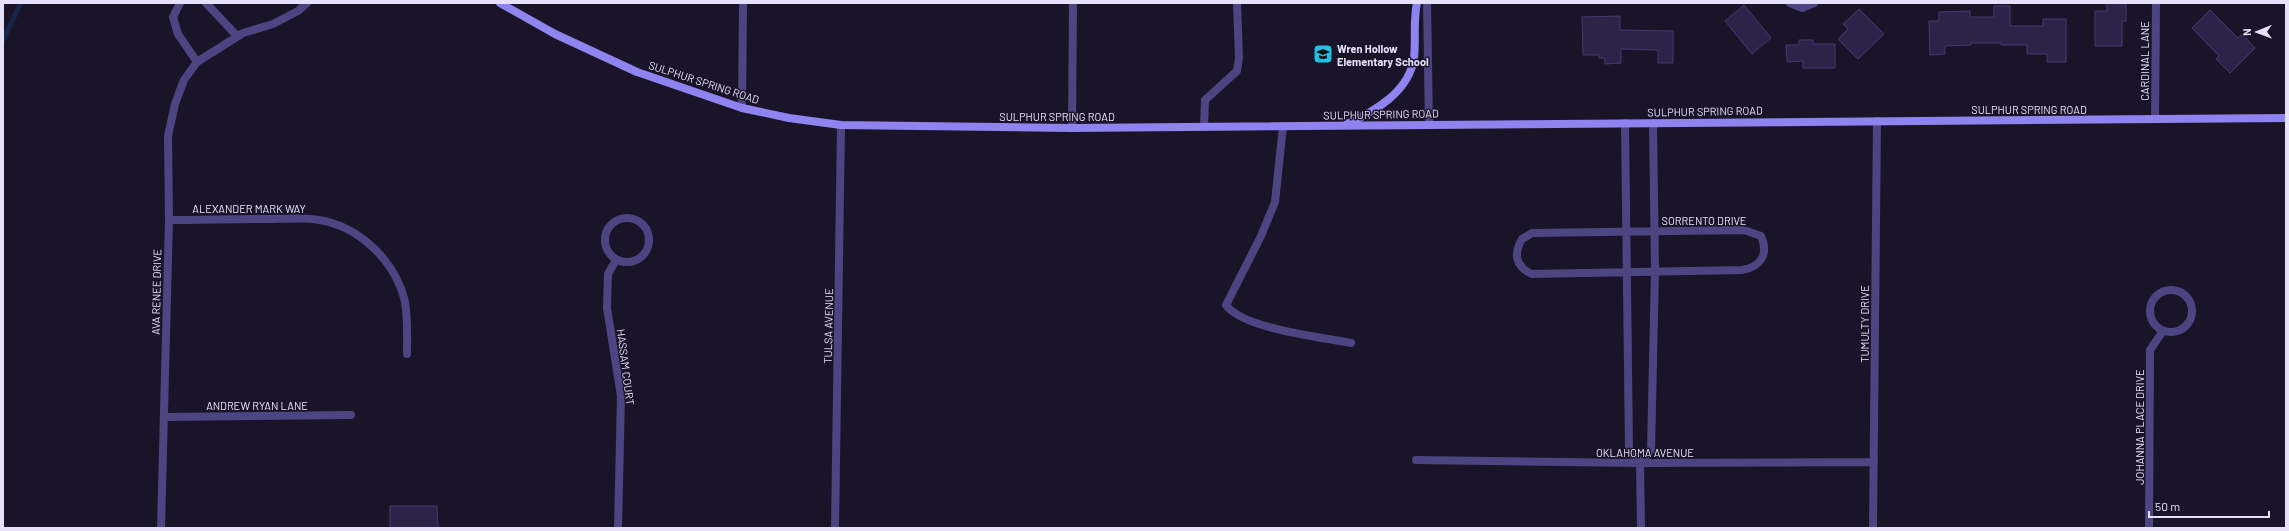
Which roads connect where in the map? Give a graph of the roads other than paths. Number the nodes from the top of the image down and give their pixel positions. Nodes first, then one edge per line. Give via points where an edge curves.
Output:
1 (180, 3) edge
2 (206, 3) edge
3 (307, 3) edge
4 (500, 3) edge
5 (743, 3) edge
6 (1073, 3) edge
7 (1237, 3) edge
8 (1417, 3) edge
9 (1427, 3) edge
10 (1790, 3) edge
11 (1814, 3) edge
12 (2156, 3) edge
13 (237, 36) junction
14 (197, 62) junction
15 (742, 108) junction
16 (2286, 118) edge
17 (2155, 119) junction
18 (1877, 121) junction
19 (1625, 123) junction
20 (1653, 123) junction
21 (1429, 124) junction
22 (841, 125) junction
23 (1345, 125) junction
24 (1204, 126) junction
25 (1283, 126) junction
26 (1072, 128) junction
27 (169, 220) junction
28 (1654, 230) junction
29 (1626, 231) junction
30 (616, 260) junction
31 (1655, 271) junction
32 (1626, 273) junction
33 (2163, 331) junction
34 (1352, 343) dead end
35 (407, 354) dead end
36 (351, 415) dead end
37 (164, 417) junction
38 (1416, 460) dead end
39 (1874, 462) junction
40 (1640, 463) junction
41 (161, 528) edge
42 (618, 528) edge
43 (835, 528) edge
44 (1640, 528) edge
45 (1873, 528) edge
46 (2149, 528) edge

1 - 14 street via 173,17 178,34
2 - 13 street
3 - 13 street, AVA RENEE DRIVE via 298,11 273,24
4 - 15 main road, SULPHUR SPRING ROAD via 561,38 637,72
5 - 15 street
6 - 26 street
7 - 24 street via 1240,58 1237,71 1205,100
8 - 23 main road via 1414,59 1404,84 1374,112
9 - 21 street
10 - 11 street via 1802,8
12 - 17 street, CARDINAL LANE
13 - 14 street, AVA RENEE DRIVE
14 - 27 street, AVA RENEE DRIVE via 184,80 175,104 168,136
15 - 22 main road, SULPHUR SPRING ROAD
16 - 17 main road, SULPHUR SPRING ROAD
17 - 18 main road, SULPHUR SPRING ROAD
18 - 20 main road, SULPHUR SPRING ROAD
18 - 39 street, TUMULTY DRIVE
19 - 20 main road, SULPHUR SPRING ROAD
19 - 21 main road, SULPHUR SPRING ROAD
19 - 29 street
20 - 28 street, SORRENTO DRIVE
21 - 23 main road, SULPHUR SPRING ROAD
22 - 26 main road, SULPHUR SPRING ROAD
22 - 43 street, TULSA AVENUE
23 - 25 main road, SULPHUR SPRING ROAD
24 - 25 main road, SULPHUR SPRING ROAD
24 - 26 main road, SULPHUR SPRING ROAD
25 - 34 street via 1275,202 1226,305 1230,310 1258,325
27 - 35 street, ALEXANDER MARK WAY via 307,218 332,223 354,232 385,261 397,281 404,301
27 - 37 street, AVA RENEE DRIVE
28 - 29 street, SORRENTO DRIVE
28 - 31 street, SORRENTO DRIVE
28 - 31 street, SORRENTO DRIVE via 1744,230 1761,236 1765,248 1761,261 1753,268
29 - 32 street
29 - 32 street, SORRENTO DRIVE via 1532,233 1522,240 1516,254 1523,270 1532,274
30 - 30 street via 636,260 646,250 648,237 642,224 636,220 622,219 615,222 606,234 606,248
30 - 42 street, HASSAM COURT via 608,274 607,308 621,396
31 - 32 street, SORRENTO DRIVE
31 - 40 street, SORRENTO DRIVE via 1651,450
32 - 40 street via 1629,450
33 - 33 street via 2177,332 2189,324 2192,317 2191,303 2181,293 2162,293 2153,302 2151,316
33 - 46 street, JOHANNA PLACE DRIVE via 2150,350
36 - 37 street, ANDREW RYAN LANE
37 - 41 street, AVA RENEE DRIVE
38 - 40 street, OKLAHOMA AVENUE
39 - 40 street, OKLAHOMA AVENUE
39 - 45 street, TUMULTY DRIVE
40 - 44 street

